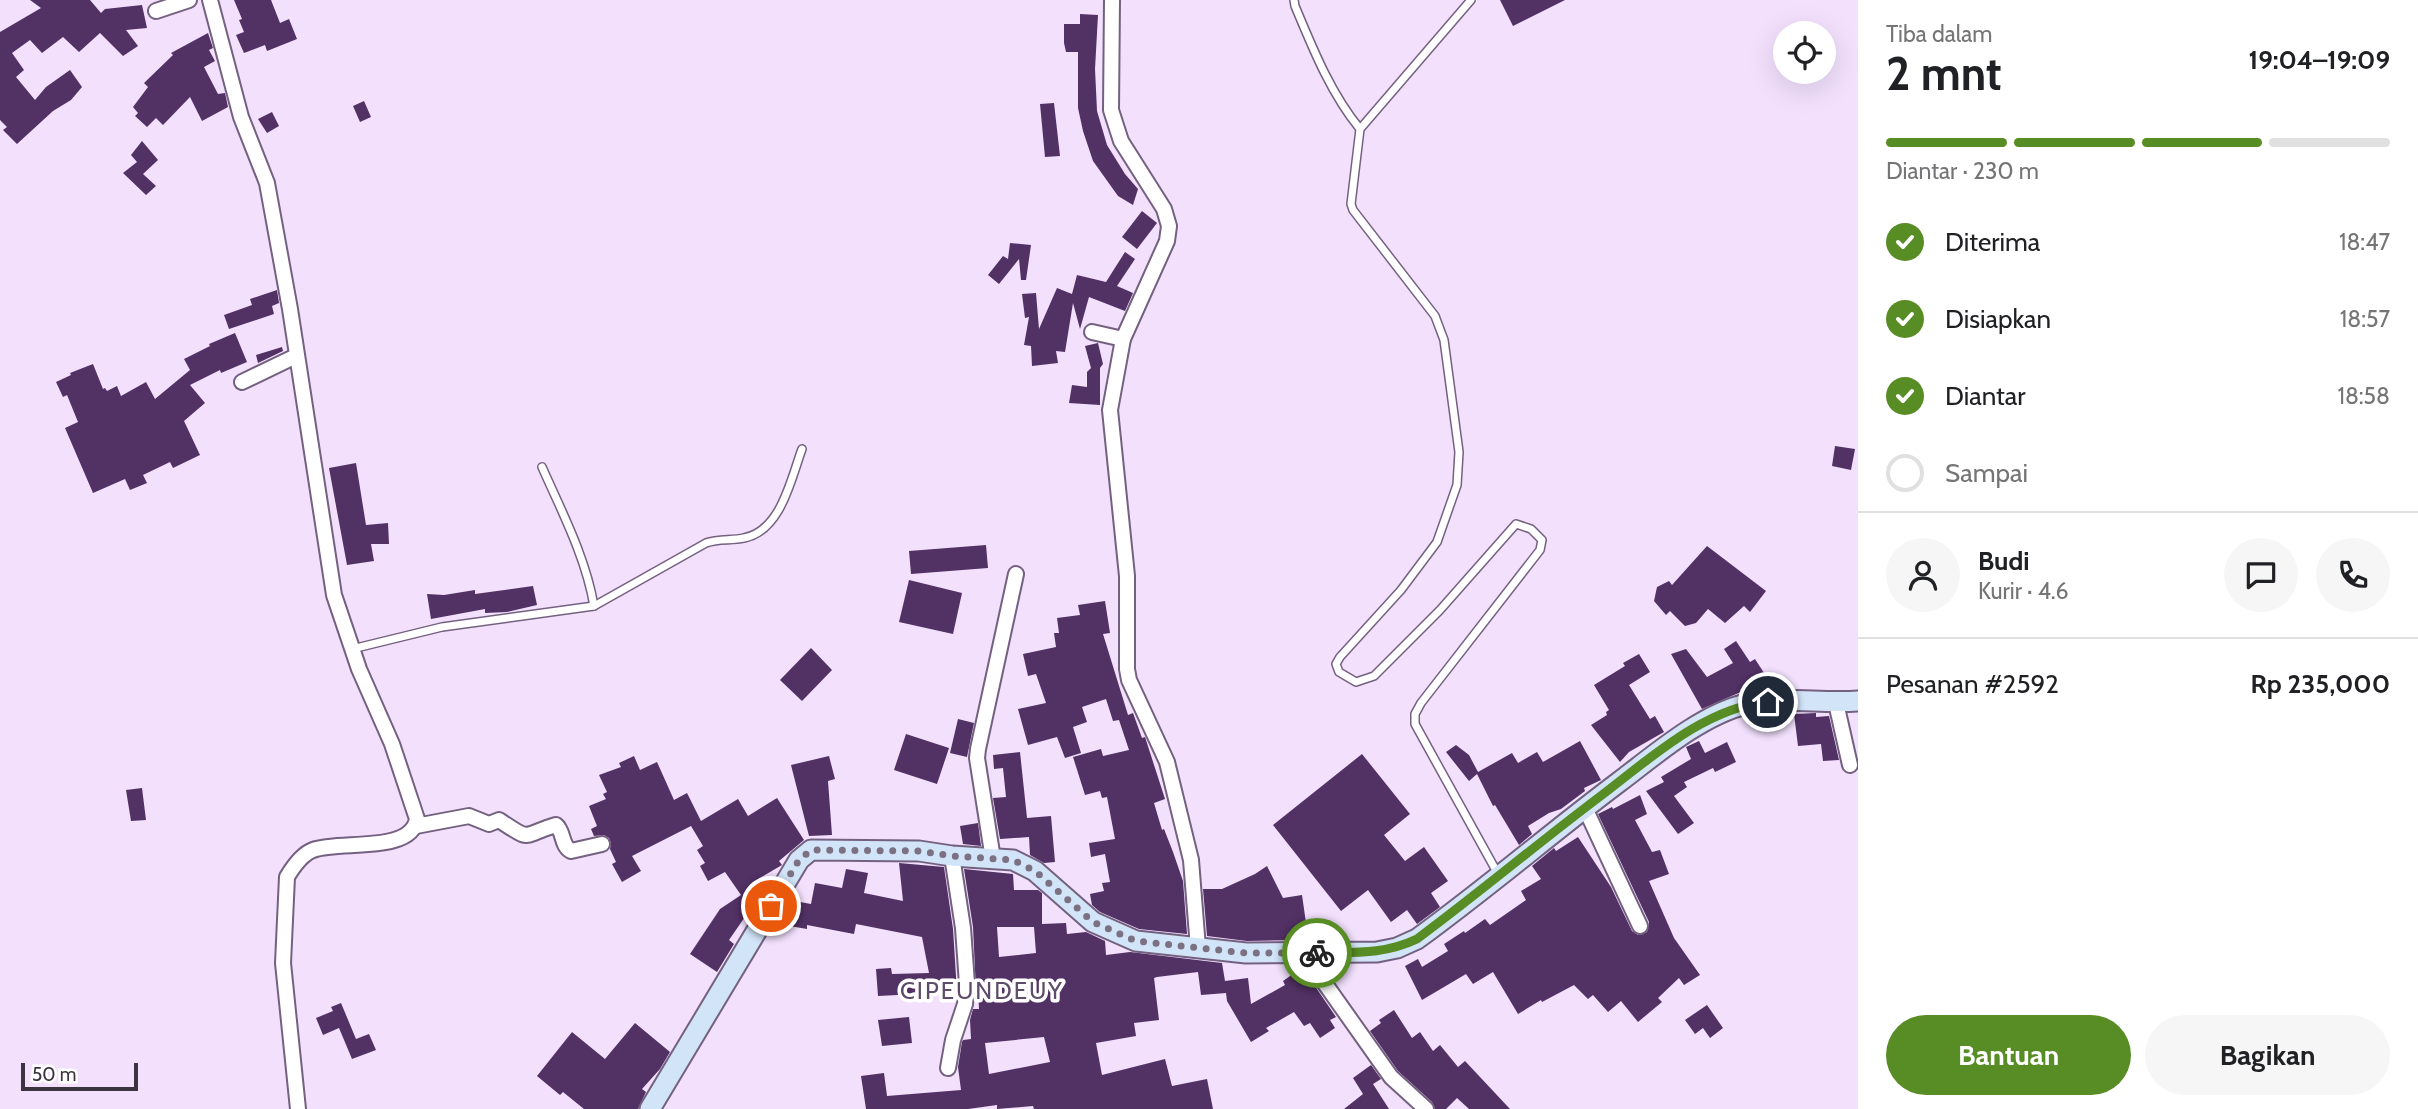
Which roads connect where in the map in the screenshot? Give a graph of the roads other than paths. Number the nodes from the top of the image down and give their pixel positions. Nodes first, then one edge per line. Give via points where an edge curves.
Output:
1 (189, 0) edge
2 (210, 0) edge
3 (1112, 0) edge
4 (1294, 0) edge
5 (1471, 0) edge
6 (156, 11) dead end
7 (1360, 130) junction
8 (1092, 332) dead end
9 (1123, 339) junction
10 (296, 356) junction
11 (242, 382) dead end
12 (802, 449) dead end
13 (542, 467) dead end
14 (1016, 574) dead end
15 (594, 606) junction
16 (351, 649) junction
17 (1858, 701) edge
18 (1836, 703) junction
19 (1850, 765) dead end
20 (1585, 808) junction
21 (416, 826) junction
22 (602, 844) dead end
23 (952, 856) junction
24 (993, 859) junction
25 (1499, 875) junction
26 (1640, 926) dead end
27 (1198, 948) junction
28 (1304, 954) junction
29 (948, 1068) dead end
30 (298, 1109) edge
31 (650, 1109) edge
32 (1426, 1109) edge

1 - 6 street
2 - 10 street via 241,117 267,183
3 - 9 street via 1111,110 1121,141 1164,209 1168,226 1167,241
4 - 7 lane via 1318,60
5 - 7 lane
7 - 25 lane via 1351,204 1436,316 1444,340 1459,452 1457,485 1437,542 1336,664 1339,672 1356,682 1374,676 1516,524 1531,528 1542,540 1540,550 1415,714 1415,724
8 - 9 street
9 - 27 street via 1110,410 1127,576 1126,668 1167,762 1191,860
10 - 11 street
10 - 16 street via 334,595
12 - 15 lane via 782,503 763,530 746,538 706,543
13 - 15 lane via 580,556
14 - 24 street via 977,758
15 - 16 lane via 442,627
16 - 21 street via 409,789
17 - 18 street
18 - 19 street
18 - 20 street via 1787,701 1731,709 1658,752
20 - 25 street
20 - 26 street
21 - 22 street via 469,816 489,824 499,820 528,836 556,825 571,850
21 - 30 street via 399,840 313,850 287,877 283,963
23 - 24 street
23 - 29 street via 967,984
23 - 31 street via 819,848 806,853
24 - 27 street via 1023,863 1093,922 1115,933 1136,941
25 - 28 street via 1417,939 1397,948
27 - 28 street
28 - 32 street via 1391,1077

